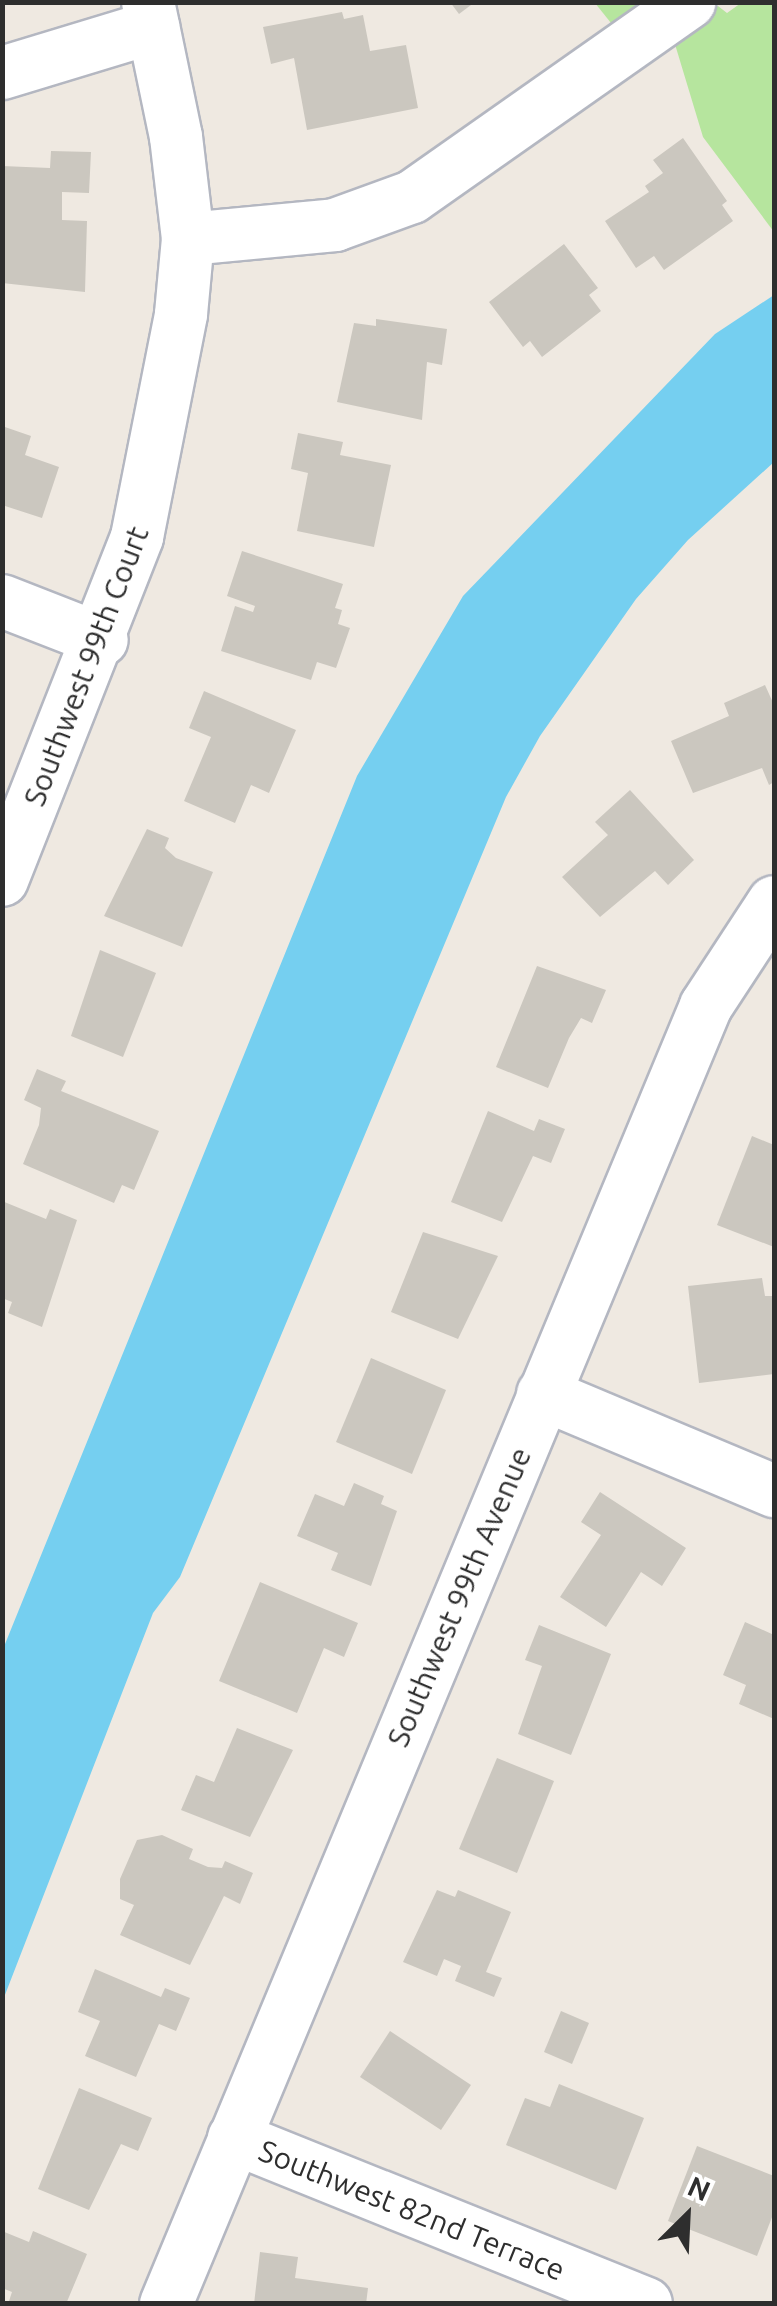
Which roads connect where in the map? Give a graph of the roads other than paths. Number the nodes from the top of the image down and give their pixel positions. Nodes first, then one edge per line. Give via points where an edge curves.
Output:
1 (689, 2) edge
2 (151, 15) edge
3 (2, 73) edge
4 (188, 239) junction
5 (2, 601) edge
6 (102, 640) junction
7 (2, 880) edge
8 (774, 902) edge
9 (543, 1394) junction
10 (774, 1491) edge
11 (234, 2138) junction
12 (166, 2304) edge
13 (646, 2304) edge

1 - 4 street via 412,197 335,225
2 - 3 street
2 - 4 street, Southwest 99th Court
4 - 6 street, Southwest 99th Court via 150,483
5 - 6 street
6 - 7 street, Southwest 99th Court
8 - 9 street, Southwest 99th Avenue via 706,1006
9 - 10 street
9 - 11 street, Southwest 99th Avenue
11 - 12 street, Southwest 99th Avenue
11 - 13 street, Southwest 82nd Terrace

